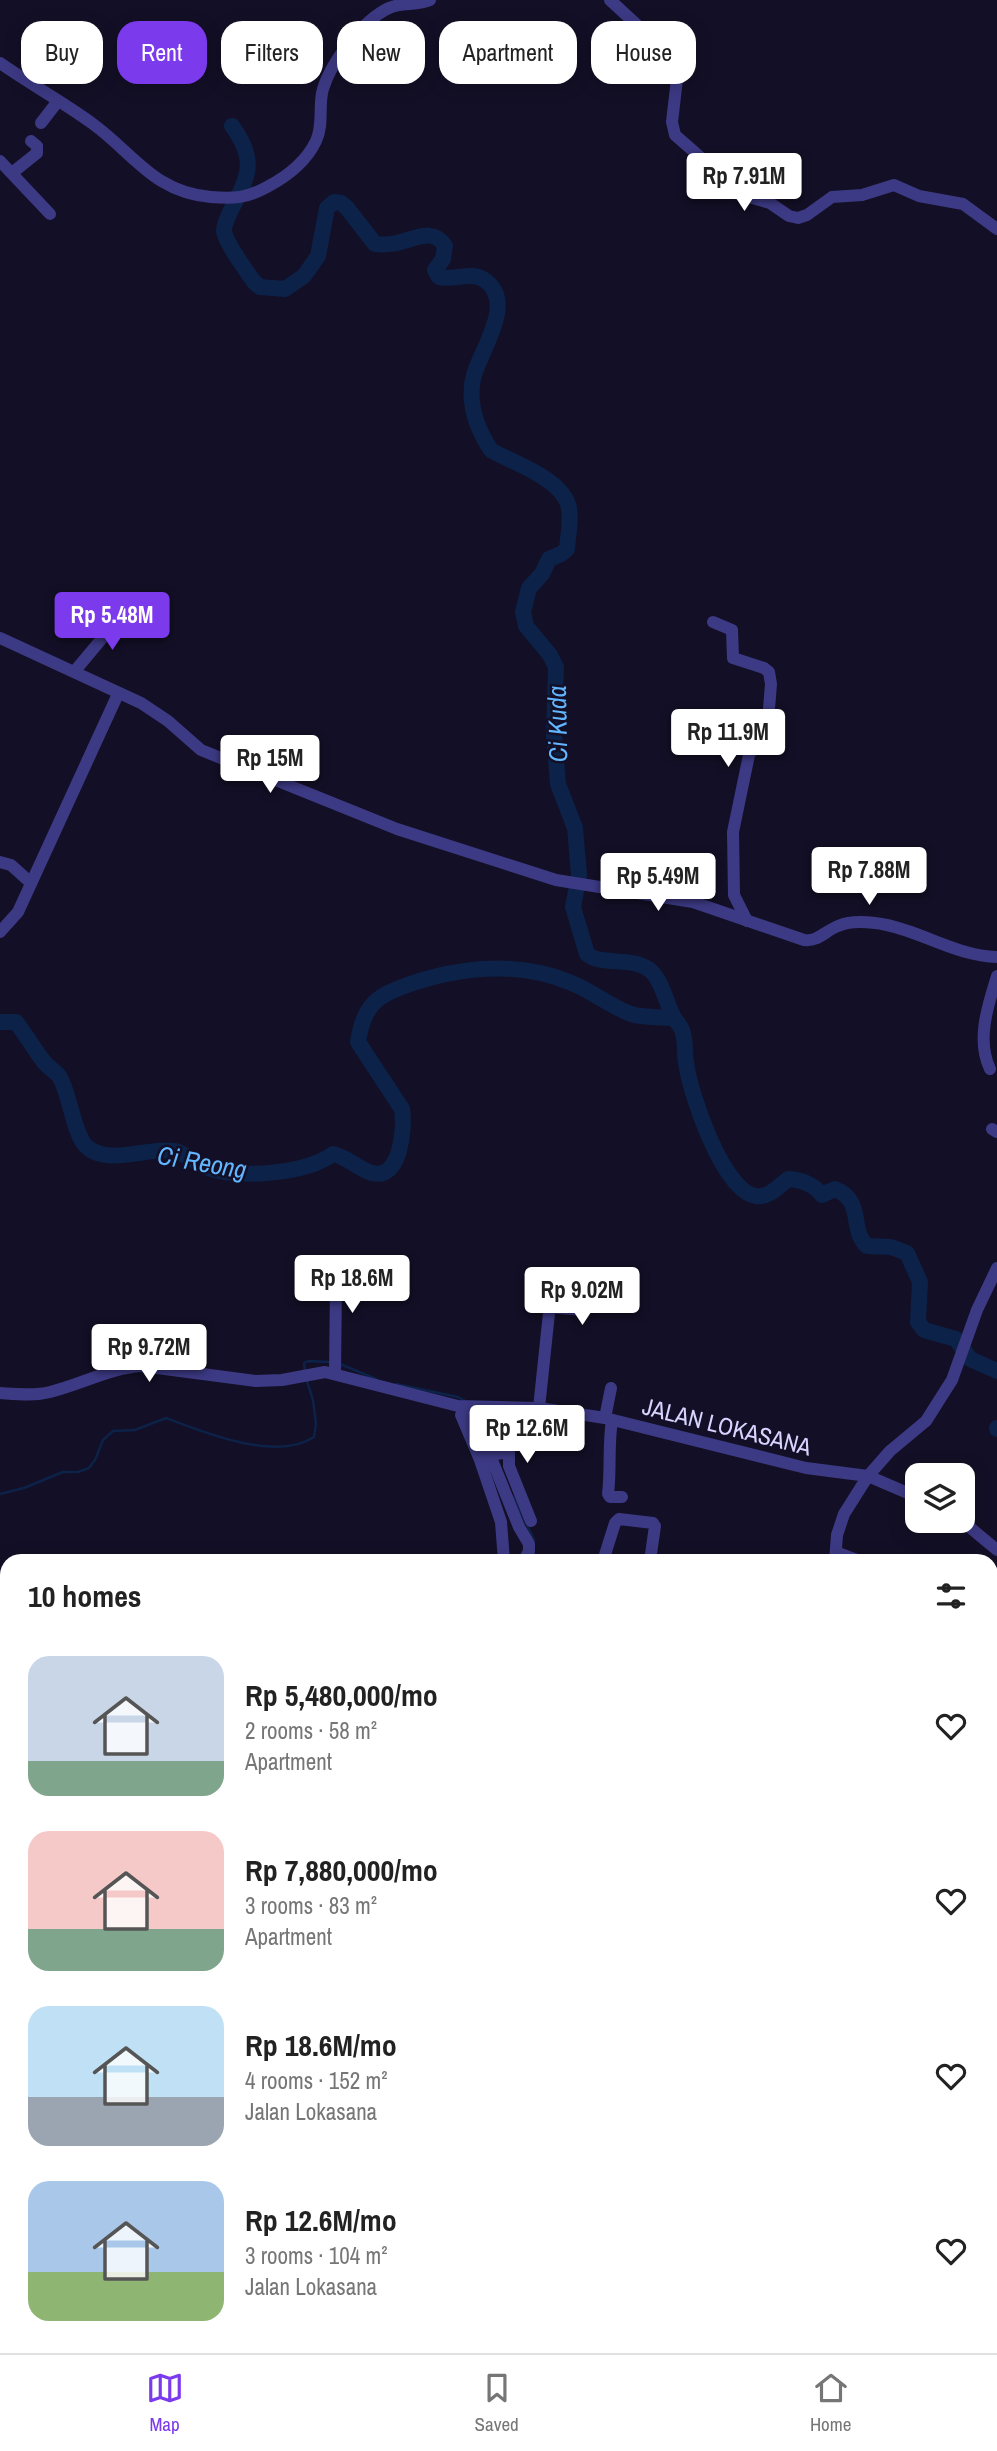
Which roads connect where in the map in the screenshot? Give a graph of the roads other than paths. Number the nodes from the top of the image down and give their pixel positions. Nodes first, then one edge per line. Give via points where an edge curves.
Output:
1 (430, 0) edge
2 (610, 0) edge
3 (0, 63) edge
4 (58, 101) junction
5 (41, 123) dead end
6 (31, 141) dead end
7 (0, 161) edge
8 (12, 173) junction
9 (50, 214) dead end
10 (997, 229) edge
11 (125, 611) dead end
12 (713, 622) dead end
13 (0, 638) edge
14 (74, 672) junction
15 (118, 694) junction
16 (0, 862) edge
17 (31, 883) junction
18 (747, 921) junction
19 (0, 932) edge
20 (996, 955) edge
21 (997, 976) edge
22 (990, 1069) dead end
23 (997, 1268) edge
24 (553, 1275) dead end
25 (336, 1283) dead end
26 (585, 1301) dead end
27 (548, 1307) junction
28 (336, 1366) junction
29 (611, 1388) dead end
30 (0, 1393) edge
31 (466, 1407) junction
32 (539, 1408) junction
33 (609, 1419) junction
34 (494, 1454) junction
35 (868, 1476) junction
36 (905, 1492) edge
37 (622, 1497) dead end
38 (525, 1519) junction
39 (975, 1532) edge
40 (997, 1550) edge
41 (503, 1554) edge
42 (527, 1554) edge
43 (605, 1554) edge
44 (651, 1554) edge
45 (835, 1554) edge

1 - 4 street via 390,8 351,41 325,82 320,127 309,153 282,179 246,196 231,200 194,196 170,187 103,131
2 - 10 street via 649,36 677,79 672,122 676,135 735,193 771,203 798,219 832,197 862,195 894,185 919,196 963,204
3 - 4 street
4 - 5 street
6 - 8 street via 37,153
7 - 8 street
8 - 9 street
11 - 14 street
12 - 18 street via 732,630 733,658 764,668 771,684 768,721 749,755 733,832 734,895
13 - 14 street
14 - 15 street
15 - 17 street
15 - 18 street via 159,714 201,750 397,829 569,883 677,898
16 - 17 street via 13,866
17 - 19 street via 18,912
18 - 20 street via 811,941 843,924 887,925 959,950
21 - 22 street via 984,1026
23 - 35 street via 939,1404
24 - 27 street
25 - 28 street
26 - 27 street via 583,1310
27 - 32 street
28 - 30 street, JALAN LOKASANA via 325,1373 256,1381 142,1366 116,1369 46,1393
28 - 31 street, JALAN LOKASANA
29 - 33 street
31 - 32 street, JALAN LOKASANA
31 - 34 street
31 - 41 street via 501,1522
32 - 33 street, JALAN LOKASANA
33 - 35 street, JALAN LOKASANA via 806,1468
33 - 37 street via 608,1494
34 - 38 street
34 - 38 street via 509,1452
35 - 36 street, JALAN LOKASANA
35 - 45 street via 845,1514
38 - 42 street
39 - 40 street
43 - 44 street via 619,1519 653,1523

